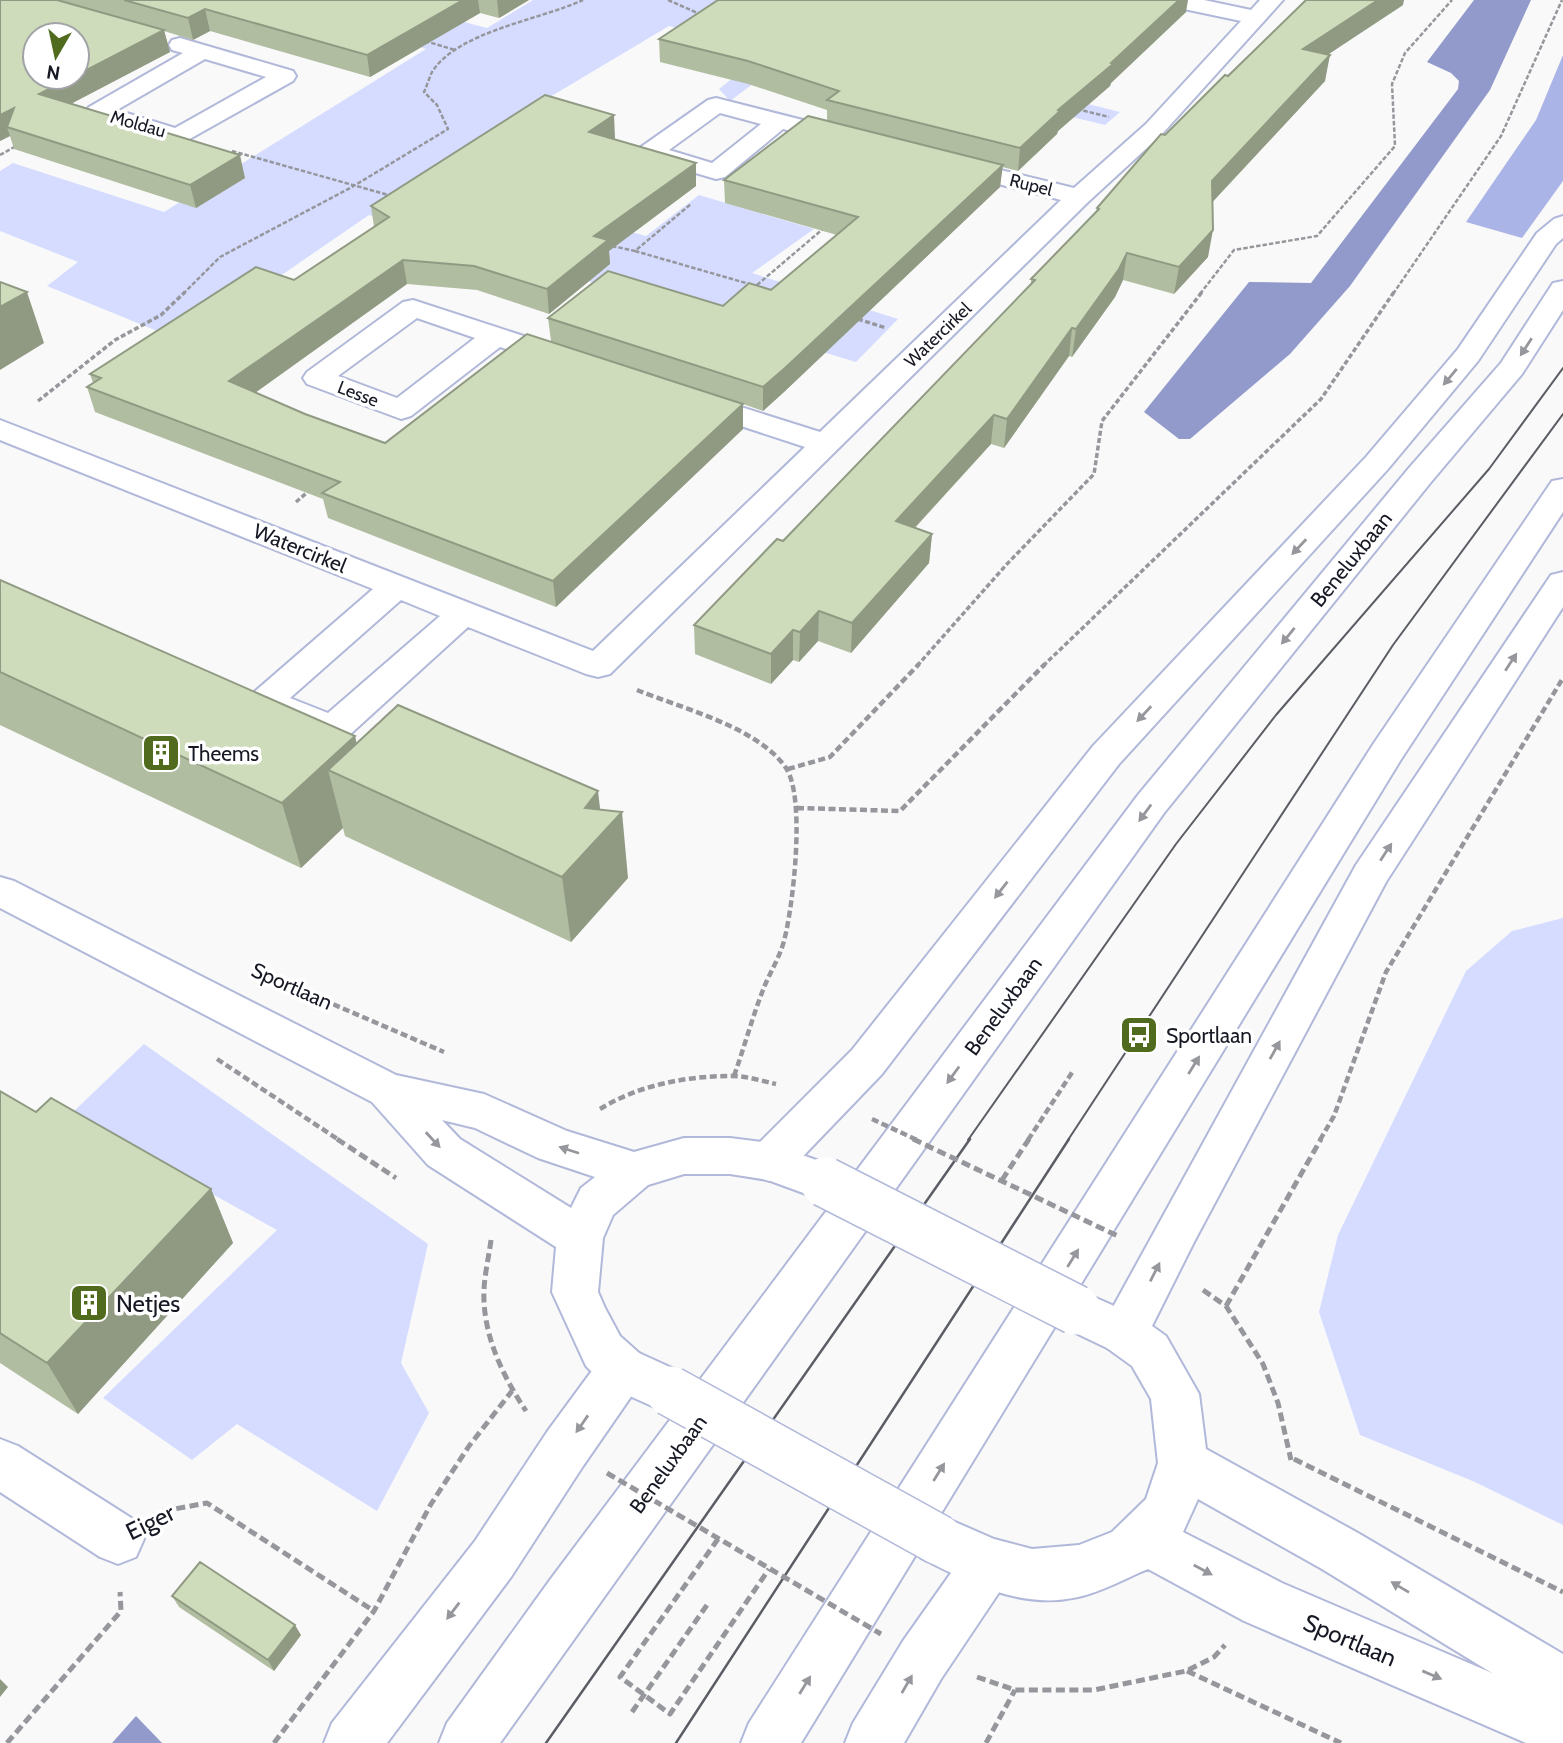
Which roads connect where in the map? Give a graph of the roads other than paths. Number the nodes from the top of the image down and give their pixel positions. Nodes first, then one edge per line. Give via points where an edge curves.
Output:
1 (1173, 0) edge
2 (1264, 9) edge
3 (165, 40) edge
4 (204, 51) junction
5 (779, 121) junction
6 (871, 144) edge
7 (923, 158) edge
8 (1079, 197) junction
9 (1563, 224) edge
10 (1563, 289) edge
11 (496, 336) junction
12 (589, 366) edge
13 (668, 392) edge
14 (0, 430) edge
15 (827, 444) junction
16 (1563, 488) edge
17 (1563, 582) edge
18 (397, 586) junction
19 (463, 612) junction
20 (0, 891) edge
21 (387, 1090) junction
22 (769, 1162) junction
23 (634, 1171) junction
24 (580, 1238) junction
25 (1125, 1333) junction
26 (622, 1369) junction
27 (0, 1463) edge
28 (1183, 1463) junction
29 (1142, 1538) junction
30 (118, 1539) road end
31 (988, 1564) junction
32 (1563, 1685) edge
33 (1563, 1731) edge
34 (352, 1743) edge
35 (467, 1743) edge
36 (769, 1743) edge
37 (873, 1743) edge

1 - 2 street
2 - 8 street, Watercirkel via 1154,129
3 - 4 street, Moldau
4 - 4 street, Moldau via 285,76 178,136 97,112
5 - 5 street via 716,105 650,152 716,172
5 - 6 street
7 - 8 street, Rupel
8 - 15 street, Watercirkel
9 -> 22 street via 1546,239 1468,355 1410,424 1106,755 867,1062
10 -> 35 street, Beneluxbaan via 1512,368 1151,804
11 - 11 street, Lesse via 413,308 317,378 401,410
11 - 12 street, Lesse
13 - 15 street
14 - 18 street, Watercirkel
15 - 19 street, Watercirkel via 598,666
36 -> 16 street via 1387,752
25 -> 17 street via 1370,875
18 - 19 street, Watercirkel
18 - 19 street via 265,701 333,729
20 - 21 street
23 -> 21 street via 554,1145 484,1112
21 -> 24 street via 444,1152
22 - 23 street via 684,1156
22 - 25 street, bridge via 825,1182
23 - 24 street via 597,1202
24 - 26 street via 575,1292 603,1350
25 - 28 street via 1149,1351 1175,1394
26 - 31 street, bridge
26 -> 34 street via 493,1559
27 - 30 street, Eiger
28 - 29 street via 1164,1517
32 -> 28 street
29 - 31 street via 1130,1551 1079,1571 1032,1575
29 -> 33 street, Sportlaan via 1263,1602
37 -> 31 street via 922,1660

